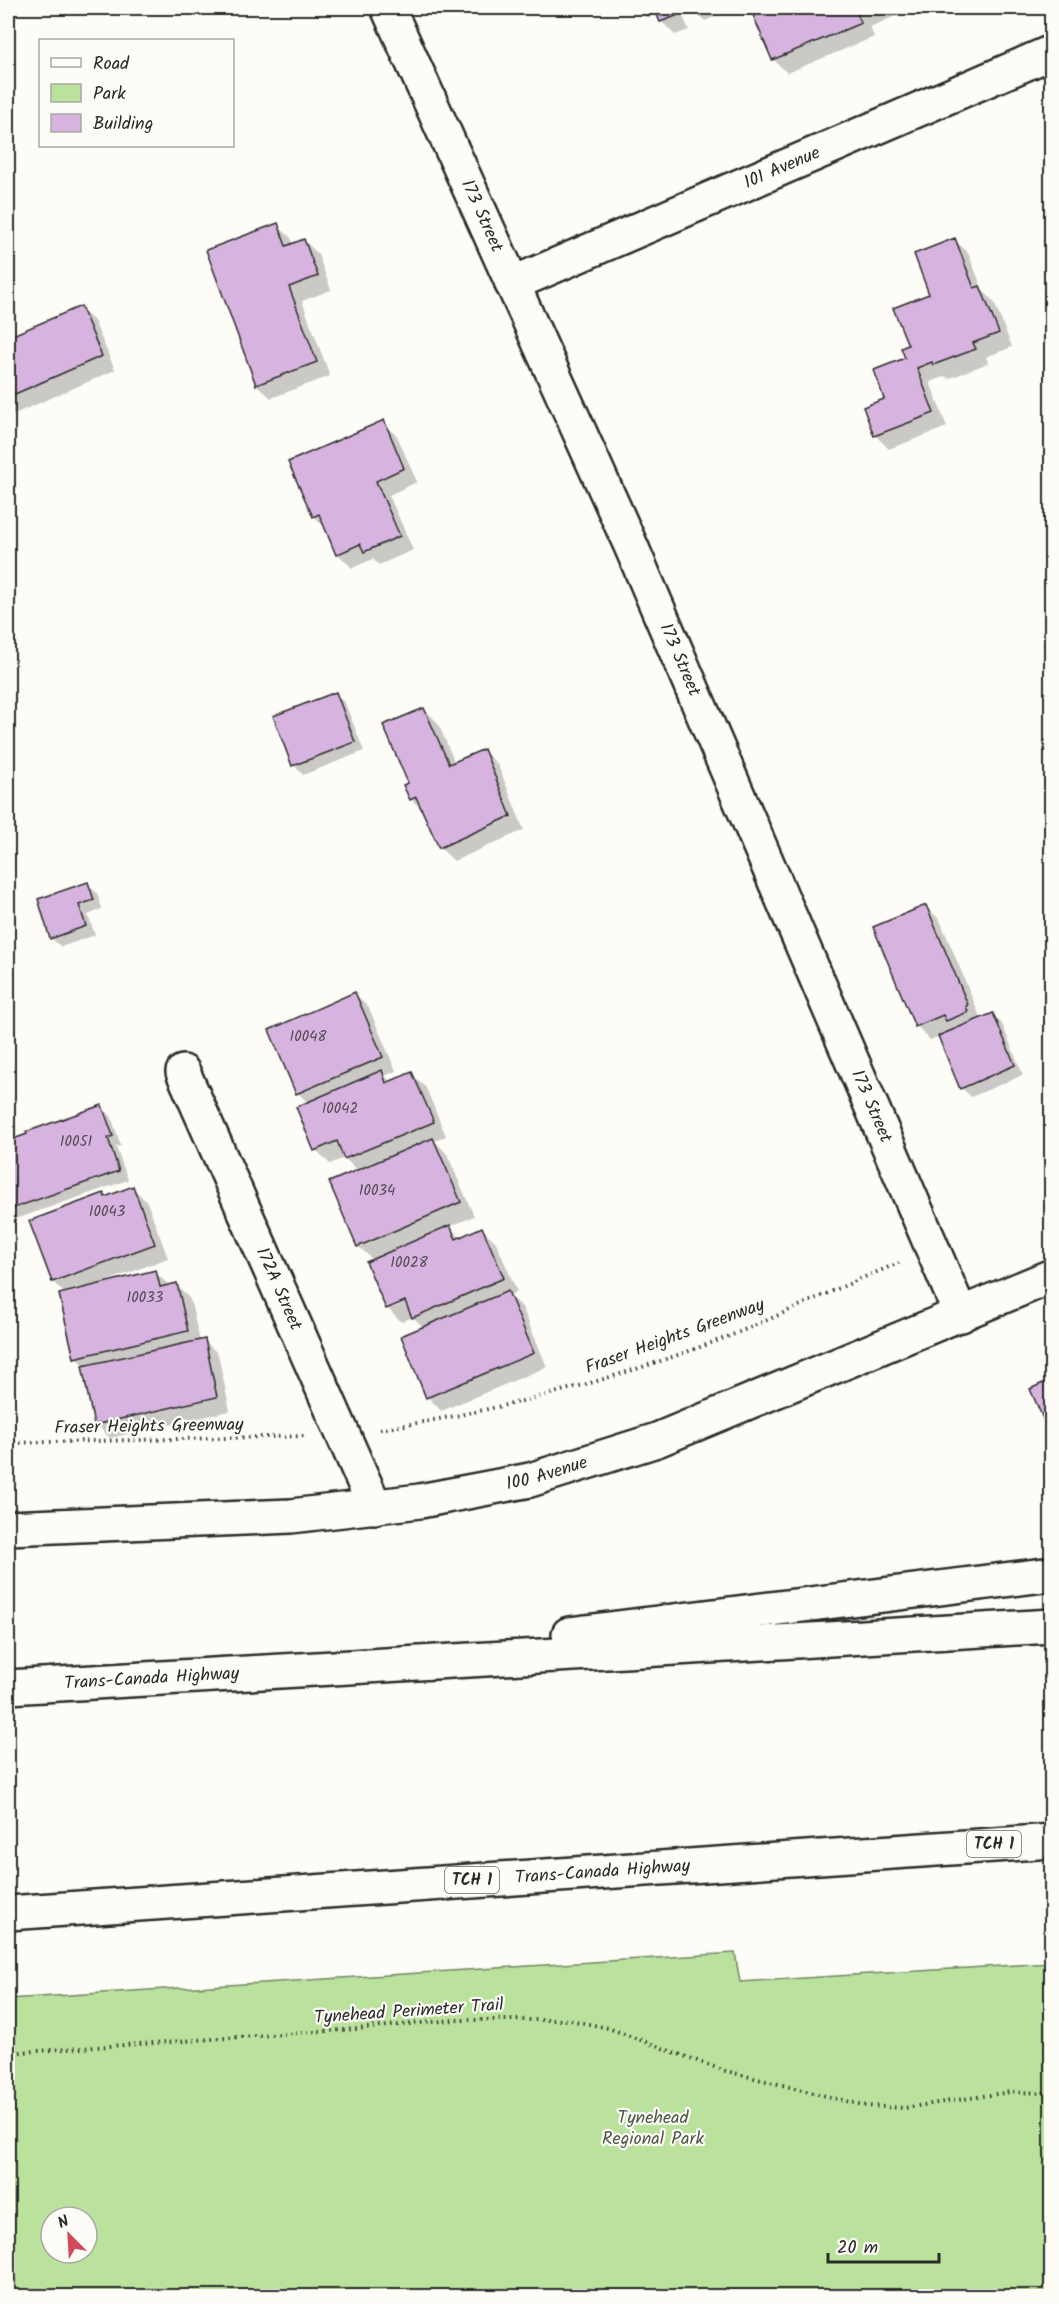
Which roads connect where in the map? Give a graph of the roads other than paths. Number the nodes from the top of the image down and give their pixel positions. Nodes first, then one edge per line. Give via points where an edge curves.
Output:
1 (388, 8) edge
2 (1052, 52) edge
3 (512, 284) junction
4 (183, 1072) dead end
5 (1052, 1276) edge
6 (961, 1316) junction
7 (375, 1507) junction
8 (8, 1528) edge
9 (1052, 1574) edge
10 (1052, 1626) edge
11 (263, 1672) junction
12 (8, 1687) edge
13 (1052, 1841) edge
14 (937, 1847) junction
15 (1052, 1850) edge
16 (8, 1913) edge

1 - 3 main road, 173 Street
2 - 3 main road, 101 Avenue
3 - 6 main road, 173 Street via 636,557
4 - 7 main road, 172A Street
5 - 6 main road, 100 Avenue
6 - 7 main road, 100 Avenue via 657,1440 584,1464 471,1493
7 - 8 main road, 100 Avenue via 291,1516
9 - 11 main road
10 - 11 main road, Trans-Canada Highway
11 - 12 main road, Trans-Canada Highway
13 - 14 main road, Trans-Canada Highway / TCH 1
14 - 15 main road
14 - 16 main road, Trans-Canada Highway / TCH 1

